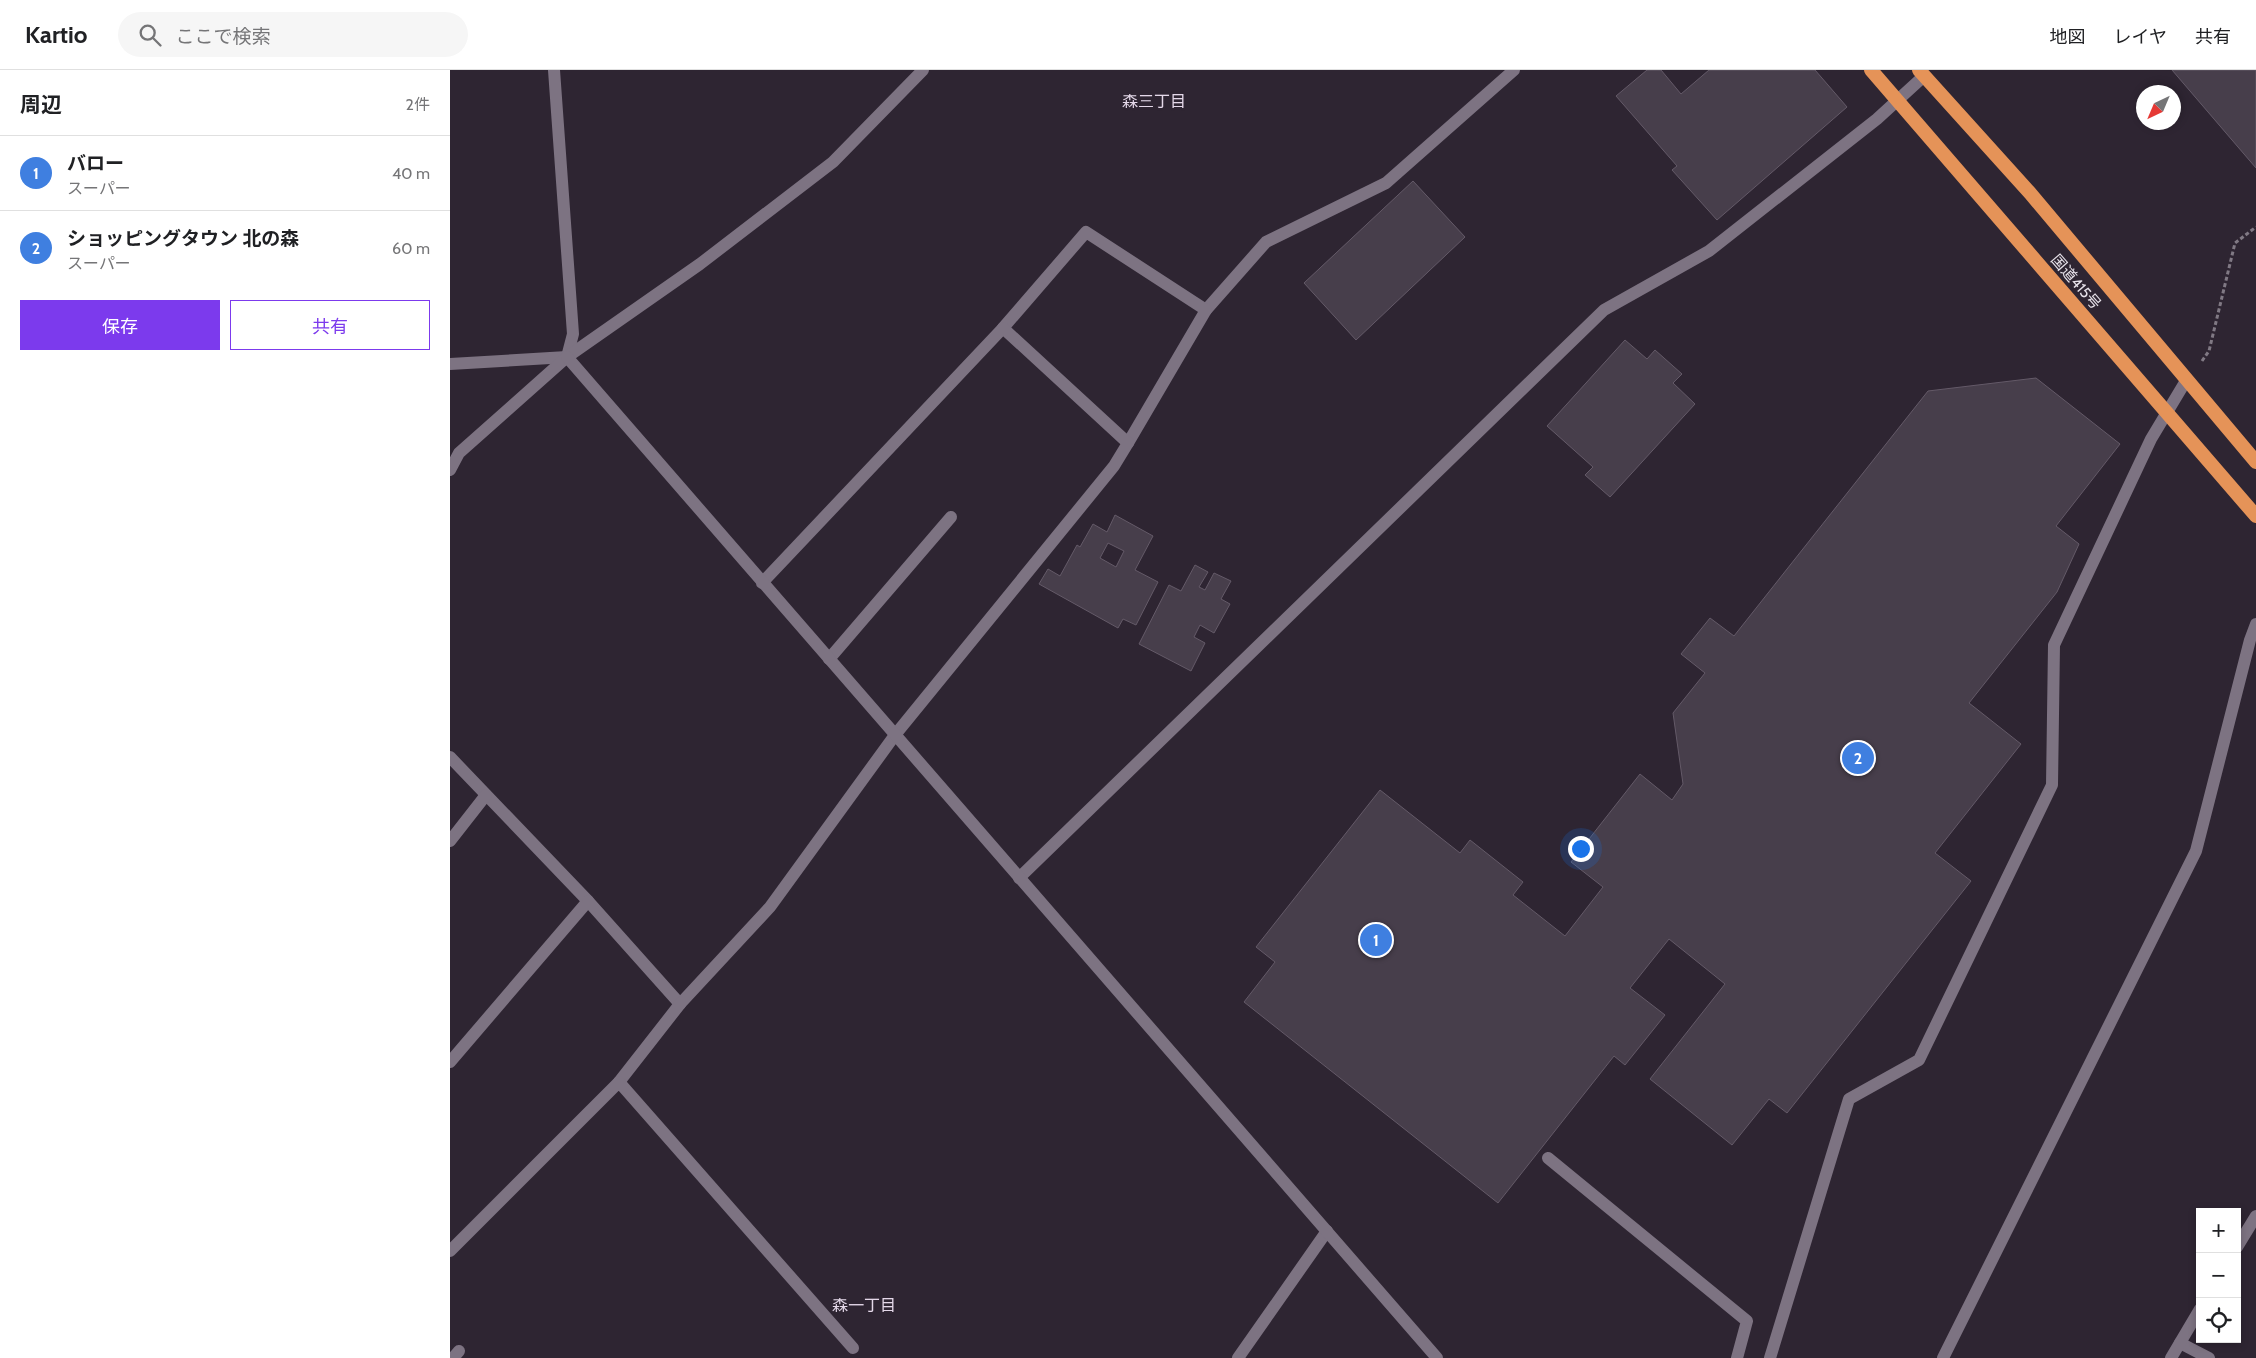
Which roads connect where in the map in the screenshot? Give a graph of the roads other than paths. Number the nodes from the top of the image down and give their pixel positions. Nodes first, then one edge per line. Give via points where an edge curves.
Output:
1 (554, 70) edge
2 (924, 70) edge
3 (1514, 70) edge
4 (1871, 70) edge
5 (1921, 73) edge
6 (1898, 101) junction
7 (1206, 310) junction
8 (1003, 328) junction
9 (567, 357) junction
10 (450, 364) edge
11 (2187, 380) junction
12 (2166, 411) junction
13 (1128, 443) junction
14 (2256, 462) edge
15 (450, 470) edge
16 (2256, 516) edge
17 (951, 517) dead end
18 (762, 583) junction
19 (2256, 624) edge
20 (828, 659) junction
21 (895, 735) junction
22 (450, 757) edge
23 (486, 795) junction
24 (450, 841) edge
25 (1019, 878) junction
26 (588, 901) junction
27 (680, 1004) junction
28 (450, 1062) edge
29 (619, 1082) junction
30 (1548, 1158) dead end
31 (2256, 1216) edge
32 (1327, 1232) junction
33 (2241, 1240) edge
34 (450, 1251) edge
35 (2196, 1316) edge
36 (2180, 1343) junction
37 (853, 1348) dead end
38 (1238, 1358) edge
39 (1437, 1358) edge
40 (1737, 1358) edge
41 (1770, 1358) edge
42 (1943, 1358) edge
43 (2170, 1358) edge
44 (2209, 1358) edge

1 - 9 street via 573,334
2 - 9 street via 833,162 700,264
3 - 7 street via 1386,183 1266,242
4 - 6 highway, 国道415号
5 - 6 street
5 - 11 highway, 国道415号 via 2030,193
6 - 12 highway, 国道415号
6 - 25 street via 1709,251 1604,310
7 - 8 street via 1086,232
7 - 13 street
8 - 13 street
8 - 18 street
9 - 10 street
9 - 15 street via 459,453
9 - 18 street
11 - 12 street
11 - 14 highway, 国道415号
12 - 16 highway, 国道415号
12 - 41 street via 2054,645 2052,785 1919,1060 1849,1099
13 - 21 street via 1114,466
17 - 20 street
18 - 20 street
19 - 42 street via 2196,851
20 - 21 street
21 - 25 street
21 - 27 street via 770,907
22 - 23 street
23 - 24 street
23 - 26 street
25 - 32 street
26 - 27 street
26 - 28 street
27 - 29 street
29 - 34 street
29 - 37 street
30 - 40 street via 1748,1321
31 - 33 street
32 - 38 street
32 - 39 street
35 - 36 street
36 - 43 street
36 - 44 street

